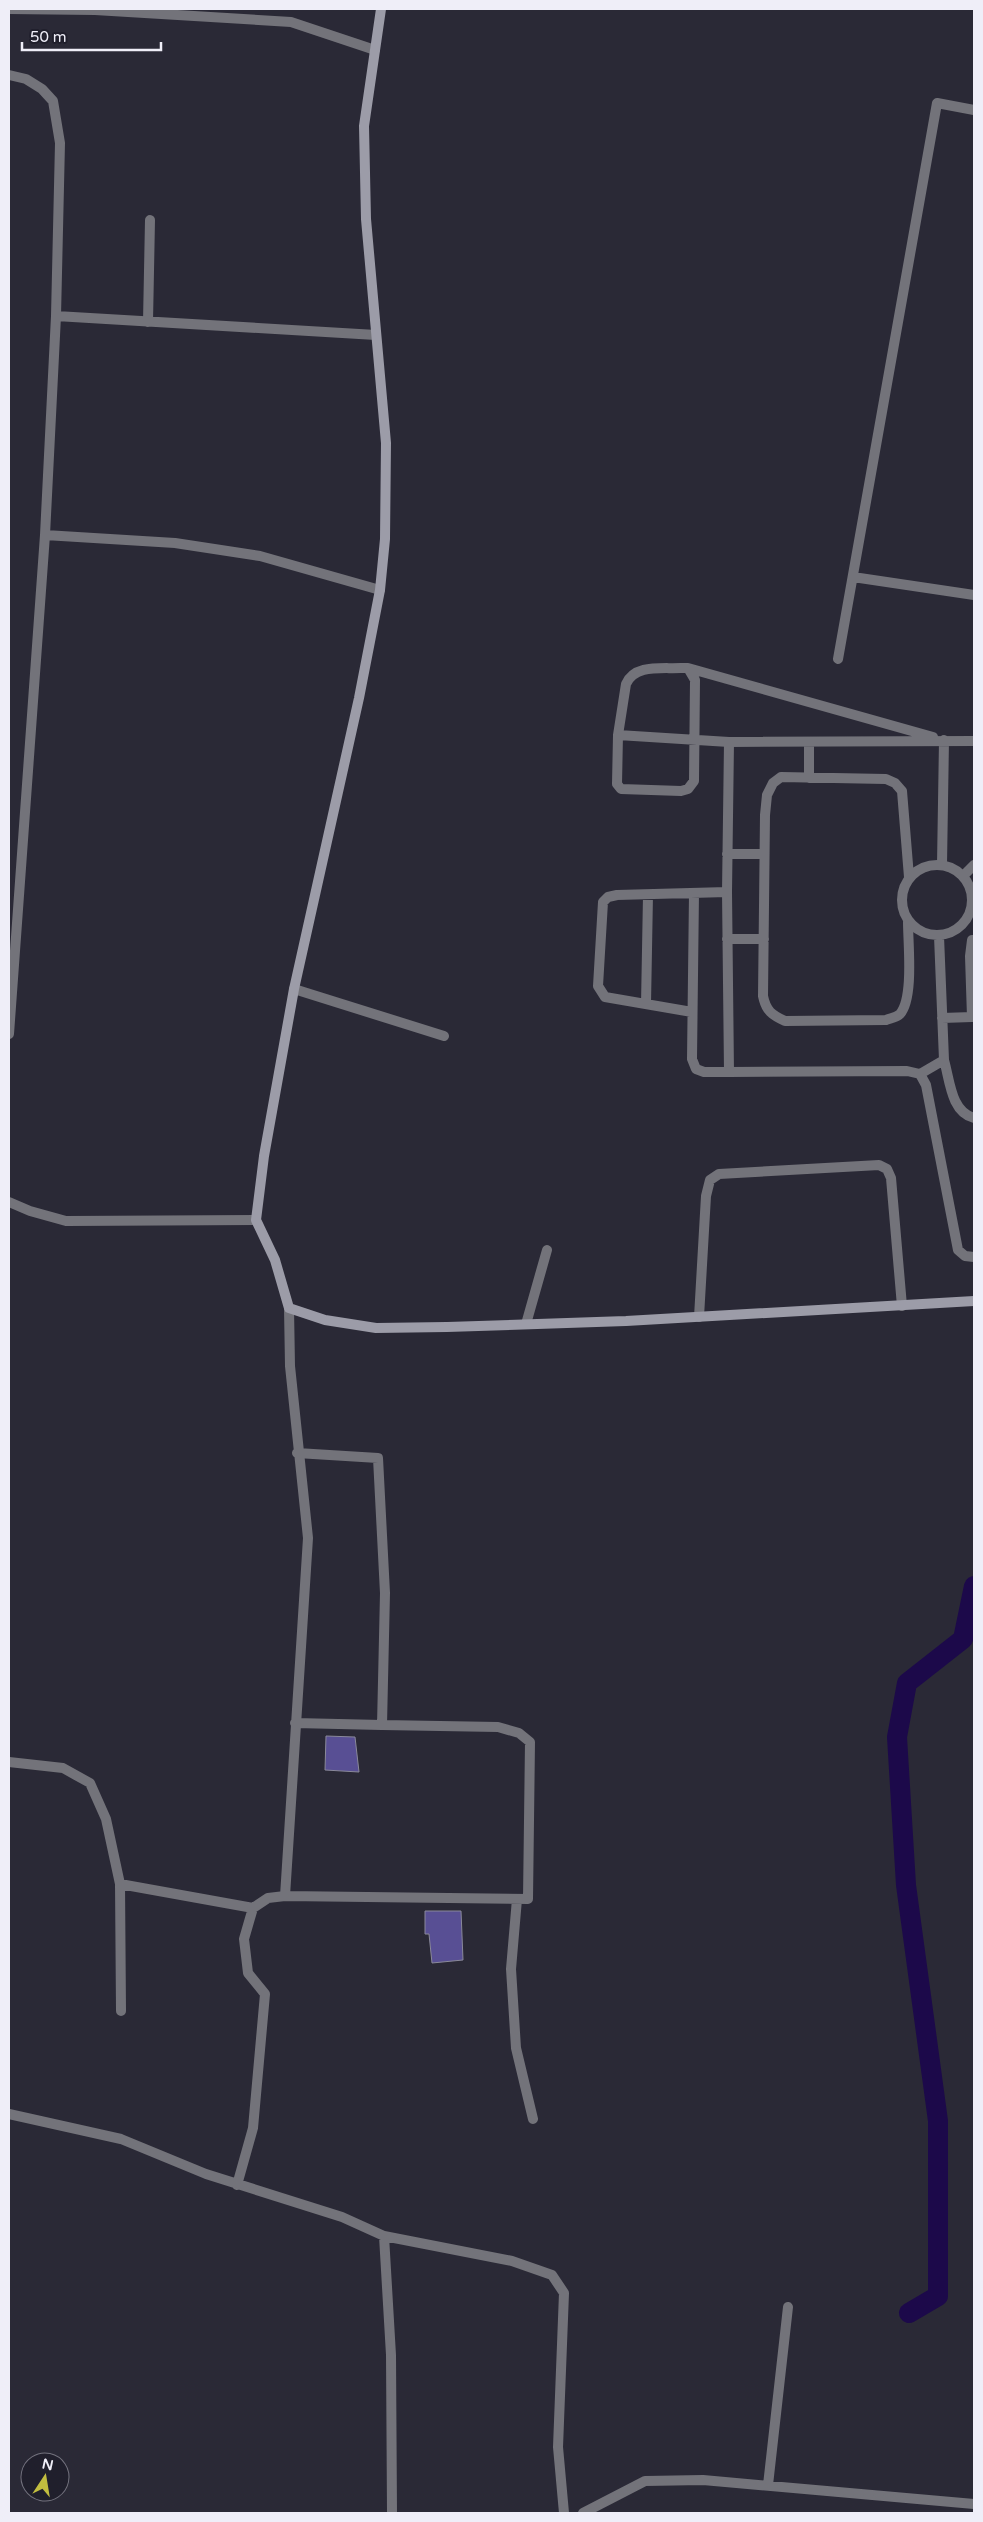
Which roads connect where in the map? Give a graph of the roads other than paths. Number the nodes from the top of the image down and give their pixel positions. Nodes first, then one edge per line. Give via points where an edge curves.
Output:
1 (9, 9) edge
2 (381, 9) edge
3 (375, 50) junction
4 (9, 75) edge
5 (974, 110) edge
6 (150, 220) dead end
7 (56, 316) junction
8 (148, 322) junction
9 (376, 335) junction
10 (45, 535) junction
11 (853, 577) junction
12 (380, 590) junction
13 (974, 595) edge
14 (838, 659) dead end
15 (688, 668) junction
16 (618, 735) junction
17 (694, 740) junction
18 (944, 740) junction
19 (974, 741) edge
20 (729, 742) junction
21 (809, 742) junction
22 (809, 778) junction
23 (727, 854) junction
24 (763, 854) junction
25 (942, 865) junction
26 (974, 866) edge
27 (963, 876) junction
28 (909, 877) junction
29 (727, 892) junction
30 (694, 893) junction
31 (648, 895) junction
32 (973, 896) edge
33 (908, 922) junction
34 (960, 927) junction
35 (939, 936) junction
36 (727, 939) junction
37 (764, 939) junction
38 (973, 940) edge
39 (294, 988) junction
40 (646, 1004) junction
41 (692, 1012) junction
42 (973, 1017) edge
43 (942, 1018) junction
44 (9, 1034) edge
45 (444, 1036) dead end
46 (944, 1060) junction
47 (729, 1072) junction
48 (920, 1074) junction
49 (974, 1118) edge
50 (9, 1202) edge
51 (256, 1220) junction
52 (547, 1250) dead end
53 (974, 1256) edge
54 (974, 1301) edge
55 (902, 1306) junction
56 (289, 1308) junction
57 (699, 1317) junction
58 (526, 1324) junction
59 (297, 1453) junction
60 (295, 1724) junction
61 (382, 1725) junction
62 (9, 1762) edge
63 (120, 1884) junction
64 (285, 1896) junction
65 (517, 1899) junction
66 (253, 1908) junction
67 (121, 2012) dead end
68 (9, 2114) edge
69 (533, 2119) dead end
70 (237, 2185) junction
71 (384, 2236) junction
72 (788, 2307) dead end
73 (768, 2485) junction
74 (974, 2504) edge
75 (392, 2513) edge
76 (564, 2513) edge
77 (582, 2513) edge

1 - 3 street via 115,11 291,22
2 - 3 street
3 - 9 street via 364,126 366,219
4 - 7 street via 26,79 53,101 60,142
5 - 11 street via 937,103
6 - 8 street
7 - 8 street
7 - 10 street
8 - 9 street
9 - 12 street via 386,443 385,539
10 - 12 street via 175,543 260,556
10 - 44 street
11 - 13 street
11 - 14 street
12 - 39 street
15 - 16 street via 636,671 629,677
15 - 17 street via 695,680
15 - 18 street
16 - 17 street
16 - 17 street via 616,784 621,789 632,790 688,789 694,782
17 - 20 street
18 - 19 street
18 - 21 street
18 - 25 street
20 - 21 street
20 - 23 street
21 - 22 street
22 - 24 street via 781,777 773,783 767,795
22 - 28 street via 895,783 902,791
23 - 24 street
23 - 29 street
24 - 37 street
25 - 27 street
25 - 28 street via 924,867
26 - 27 street
27 - 32 street
28 - 33 street via 901,900 902,912
29 - 30 street
29 - 36 street
30 - 31 street
30 - 41 street
31 - 40 street
31 - 40 street via 617,895 603,902 598,986 605,997
32 - 34 street via 968,918
33 - 35 street via 917,930
33 - 37 street via 908,988 904,1008 898,1016 886,1020 785,1021 772,1015 766,1008 764,996
34 - 35 street
34 - 38 street
35 - 43 street
36 - 37 street
36 - 47 street
38 - 42 street via 970,956
39 - 45 street
39 - 51 street
40 - 41 street
41 - 47 street via 692,1059 696,1069
42 - 43 street
43 - 46 street
46 - 48 street
46 - 49 street via 958,1108 965,1116
47 - 48 street via 907,1071
48 - 53 street via 926,1085 958,1250 965,1256
50 - 51 street via 66,1221
51 - 56 street via 275,1260
52 - 58 street
54 - 55 street
55 - 57 street
55 - 57 street via 891,1178 887,1169 879,1164 719,1174 710,1180 706,1196
56 - 58 street via 325,1320 376,1328
56 - 59 street
57 - 58 street
59 - 60 street via 308,1538
59 - 61 street via 378,1458 384,1593
60 - 61 street
60 - 64 street
61 - 65 street via 498,1727 518,1733 530,1742 528,1899
62 - 63 street via 63,1768 90,1783 106,1819
63 - 66 street
63 - 67 street
64 - 65 street
64 - 66 street via 268,1898
65 - 69 street via 511,1969 516,2048
66 - 70 street via 244,1939 248,1973 265,1994 253,2128
68 - 70 street via 121,2139
70 - 71 street via 342,2217
71 - 75 street via 391,2354
71 - 76 street via 512,2261 552,2275 564,2293 558,2447
72 - 73 street
73 - 74 street
73 - 77 street via 703,2480 645,2481

